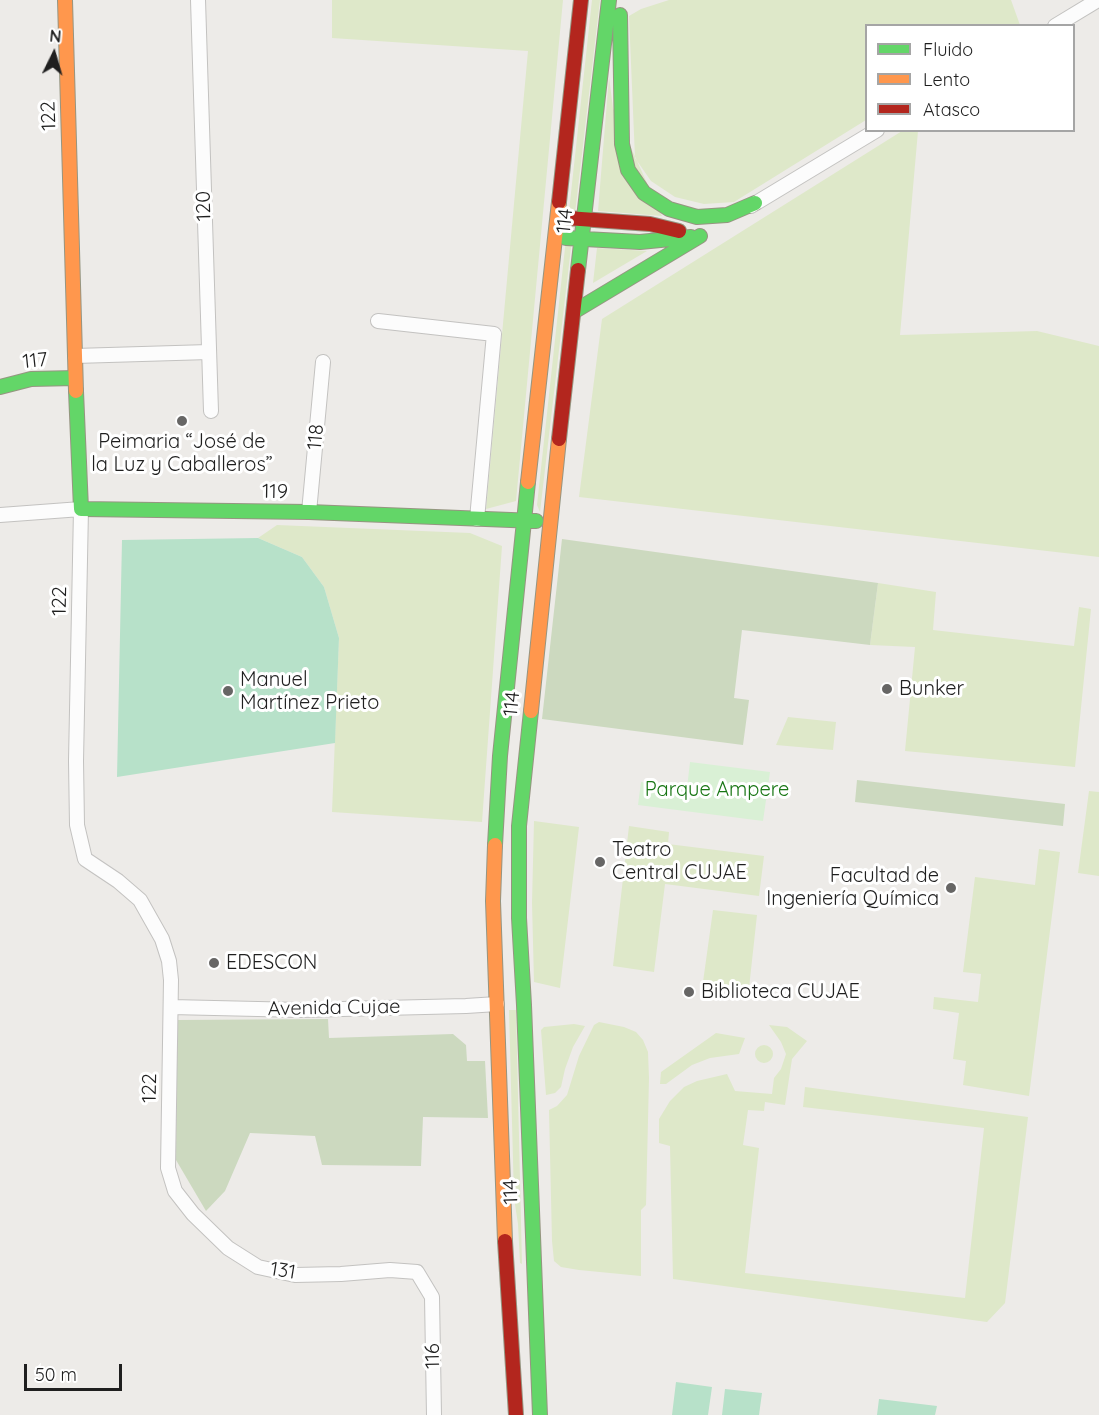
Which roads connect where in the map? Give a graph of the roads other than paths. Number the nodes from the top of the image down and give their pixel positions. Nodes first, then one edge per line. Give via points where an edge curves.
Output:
1 (65, 0) edge
2 (198, 0) edge
3 (581, 0) edge
4 (609, 0) edge
5 (620, 0) edge
6 (1098, 0) edge
7 (1058, 24) edge
8 (874, 132) edge
9 (754, 203) junction
10 (558, 217) junction
11 (584, 219) junction
12 (700, 236) junction
13 (555, 237) junction
14 (582, 239) junction
15 (575, 311) junction
16 (378, 321) dead end
17 (209, 351) junction
18 (75, 356) junction
19 (323, 362) dead end
20 (75, 378) junction
21 (0, 387) edge
22 (211, 411) dead end
23 (81, 509) junction
24 (309, 512) junction
25 (0, 515) edge
26 (477, 519) junction
27 (524, 521) junction
28 (550, 522) junction
29 (497, 1004) junction
30 (171, 1007) junction
31 (168, 1168) joint
32 (508, 1286) junction
33 (534, 1288) junction
34 (432, 1297) joint
35 (434, 1415) edge
36 (516, 1415) edge
37 (540, 1415) edge

1 - 18 main road, 122
2 - 17 street, 120
3 - 10 main road, 114
4 - 11 main road, 114
5 - 9 main road via 622,144 628,170 644,193 669,209 697,217 727,215
6 - 7 street
8 - 9 street
9 - 12 street
10 - 11 main road
10 - 13 main road, 114
11 - 12 main road via 650,224
11 - 14 main road, 114
12 - 14 main road via 640,242
12 - 15 main road
13 - 14 main road
13 - 27 main road, 114
14 - 15 main road, 114
15 - 28 main road, 114
16 - 26 street via 494,334
17 - 18 street
17 - 22 street, 120
18 - 20 main road, 122
19 - 24 street, 118
20 - 21 main road, 117 via 31,379
20 - 23 main road, 122
23 - 24 main road, 119
23 - 25 street, 119
23 - 30 street, 122 via 76,761 80,842 85,859 140,900 162,939 169,961
24 - 26 main road, 119
26 - 27 main road, 119
27 - 28 main road, 119
27 - 29 main road, 114 via 496,820 493,901
28 - 33 main road, 114 via 519,826
29 - 30 street, Avenida Cujae via 301,1010
29 - 32 main road, 114
30 - 31 street, 122
31 - 34 street, 131 via 175,1191 193,1214 228,1248 258,1267 295,1275 390,1269 417,1272
32 - 33 main road
32 - 36 main road, 114
33 - 37 main road, 114
34 - 35 street, 116

